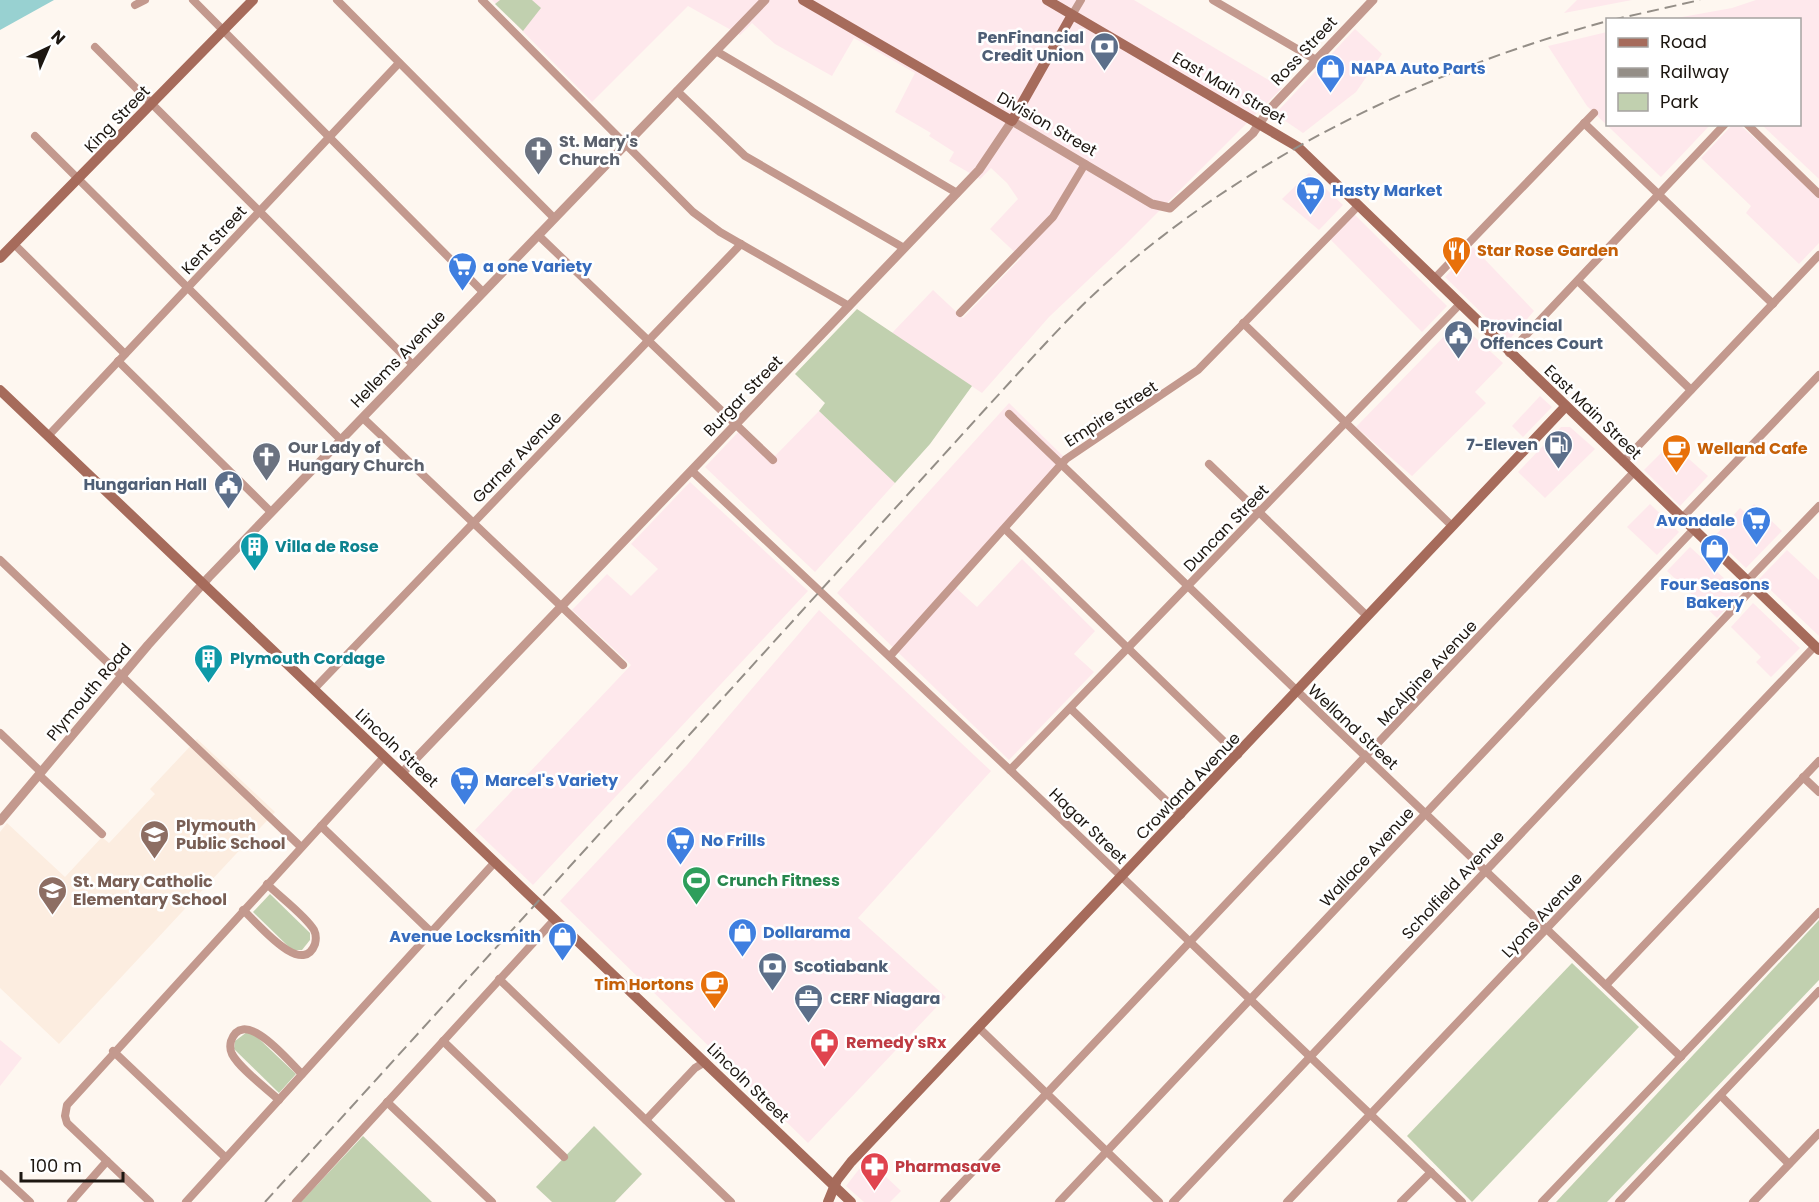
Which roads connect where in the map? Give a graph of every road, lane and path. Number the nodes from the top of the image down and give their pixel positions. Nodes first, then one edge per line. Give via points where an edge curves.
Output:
1 (145, 0) edge
2 (192, 0) edge
3 (254, 0) edge
4 (337, 0) edge
5 (482, 0) edge
6 (765, 0) edge
7 (803, 0) edge
8 (1047, 0) edge
9 (1081, 0) edge
10 (1213, 0) edge
11 (1372, 0) edge
12 (135, 5) dead end
13 (1072, 15) junction
14 (224, 31) junction
15 (1059, 41) junction
16 (1123, 44) junction
17 (95, 47) dead end
18 (716, 51) junction
19 (1316, 60) junction
20 (399, 63) junction
21 (677, 91) junction
22 (152, 104) junction
23 (1594, 113) dead end
24 (1012, 121) junction
25 (1260, 123) junction
26 (1584, 123) junction
27 (1723, 126) edge
28 (1749, 126) edge
29 (35, 136) dead end
30 (329, 138) junction
31 (625, 144) junction
32 (1084, 164) junction
33 (80, 178) junction
34 (957, 194) junction
35 (1819, 194) edge
36 (1659, 195) junction
37 (1359, 205) junction
38 (258, 213) junction
39 (554, 218) junction
40 (538, 235) junction
41 (14, 244) junction
42 (741, 244) junction
43 (904, 248) junction
44 (1819, 255) edge
45 (0, 258) edge
46 (1434, 279) junction
47 (1578, 281) junction
48 (188, 287) junction
49 (483, 292) junction
50 (1460, 304) junction
51 (1773, 304) junction
52 (849, 306) junction
53 (960, 313) dead end
54 (1243, 323) junction
55 (648, 341) junction
56 (1509, 353) junction
57 (124, 354) junction
58 (118, 360) junction
59 (413, 365) junction
60 (1819, 375) edge
61 (0, 390) edge
62 (1691, 390) junction
63 (1566, 407) junction
64 (1009, 414) dead end
65 (363, 418) junction
66 (1346, 423) junction
67 (735, 424) junction
68 (48, 436) junction
69 (341, 440) junction
70 (773, 460) dead end
71 (1623, 462) junction
72 (1209, 464) dead end
73 (1063, 466) junction
74 (692, 471) junction
75 (1634, 472) junction
76 (1819, 506) edge
77 (271, 512) junction
78 (1260, 513) junction
79 (1682, 518) junction
80 (472, 523) junction
81 (1452, 526) junction
82 (1005, 529) junction
83 (1694, 529) junction
84 (0, 560) edge
85 (203, 584) junction
86 (1751, 584) junction
87 (1188, 587) junction
88 (561, 607) junction
89 (1367, 616) junction
90 (1130, 648) junction
91 (1817, 648) edge
92 (890, 656) junction
93 (623, 665) dead end
94 (121, 676) junction
95 (314, 690) junction
96 (1297, 693) junction
97 (1071, 709) junction
98 (0, 733) edge
99 (1238, 755) junction
100 (384, 757) junction
101 (1367, 757) junction
102 (1819, 761) edge
103 (1011, 770) junction
104 (40, 773) junction
105 (402, 773) junction
106 (1803, 777) junction
107 (1819, 792) edge
108 (1426, 814) junction
109 (1181, 815) junction
110 (0, 821) edge
111 (321, 826) junction
112 (102, 834) dead end
113 (301, 847) junction
114 (495, 862) junction
115 (1485, 871) junction
116 (1121, 877) junction
117 (267, 884) junction
118 (243, 910) junction
119 (1819, 912) edge
120 (555, 919) junction
121 (1547, 929) junction
122 (431, 932) junction
123 (1189, 942) junction
124 (499, 979) junction
125 (1606, 985) junction
126 (1819, 991) edge
127 (1250, 1000) junction
128 (979, 1028) junction
129 (443, 1041) junction
130 (113, 1051) junction
131 (1681, 1057) junction
132 (1310, 1058) junction
133 (705, 1062) junction
134 (302, 1074) junction
135 (1047, 1094) junction
136 (1722, 1097) junction
137 (279, 1100) junction
138 (387, 1102) junction
139 (1370, 1114) junction
140 (646, 1120) junction
141 (1819, 1133) edge
142 (865, 1147) junction
143 (1107, 1151) junction
144 (564, 1157) dead end
145 (226, 1158) junction
146 (807, 1160) junction
147 (107, 1161) junction
148 (1789, 1164) junction
149 (1431, 1172) junction
150 (0, 1173) edge
151 (834, 1186) junction
152 (30, 1202) edge
153 (71, 1202) edge
154 (150, 1202) edge
155 (186, 1202) edge
156 (296, 1202) edge
157 (492, 1202) edge
158 (731, 1202) edge
159 (828, 1202) edge
160 (851, 1202) edge
161 (944, 1202) edge
162 (1059, 1202) edge
163 (1159, 1202) edge
164 (1173, 1202) edge
165 (1287, 1202) edge
166 (1401, 1202) edge
167 (1462, 1202) edge
168 (1542, 1202) edge
169 (1619, 1202) edge
170 (1753, 1202) edge

1 - 12 street
2 - 14 street
3 - 14 main road, King Street
4 - 20 street
5 - 31 street
6 - 18 street, Hellems Avenue
7 - 24 main road, Division Street
8 - 13 main road, East Main Street
9 - 13 street
10 - 19 street
11 - 19 street, Ross Street
13 - 15 main road, Burgar Street
13 - 16 main road, East Main Street
14 - 22 main road, King Street
14 - 30 street
15 - 16 main road via 1072,28 1082,26
15 - 24 main road, Burgar Street
16 - 25 main road, East Main Street
17 - 22 street
18 - 21 street, Hellems Avenue
18 - 34 street
19 - 25 street, Ross Street
20 - 30 street, Kent Street
20 - 39 street
21 - 31 street, Hellems Avenue
21 - 43 street via 745,156
22 - 33 main road, King Street
22 - 38 street
23 - 26 street
24 - 32 street, Division Street
24 - 34 street, Burgar Street via 986,163
25 - 32 street, Division Street via 1182,200 1164,208
25 - 37 main road, East Main Street via 1298,147
26 - 36 street
26 - 46 street
27 - 36 street
28 - 35 street
29 - 33 street
30 - 38 street, Kent Street
30 - 49 street
31 - 39 street, Hellems Avenue
31 - 42 street via 693,212
32 - 53 street via 1053,217
33 - 41 main road, King Street
33 - 48 street
34 - 43 street, Burgar Street
36 - 47 street
36 - 51 street
37 - 46 main road, East Main Street
37 - 54 street, Empire Street
38 - 48 street, Kent Street
38 - 59 street
39 - 40 street, Hellems Avenue
40 - 49 street, Hellems Avenue
40 - 55 street
41 - 45 main road, King Street
41 - 57 street
42 - 52 street
42 - 55 street, Garner Avenue
43 - 52 street, Burgar Street
44 - 51 street
46 - 50 main road, East Main Street
47 - 56 street
47 - 62 street
48 - 57 street, Kent Street
48 - 69 street
49 - 59 street, Hellems Avenue
50 - 56 main road, East Main Street
50 - 66 street, Duncan Street
51 - 62 street
52 - 67 street, Burgar Street
54 - 66 street
54 - 73 street, Empire Street via 1187,380 1091,441 1066,459
55 - 67 street
55 - 80 street, Garner Avenue
56 - 63 main road, East Main Street
57 - 58 street, Kent Street
58 - 68 street, Kent Street
58 - 77 street
59 - 65 street, Hellems Avenue
60 - 79 street
61 - 68 main road, Lincoln Street
62 - 71 street
63 - 71 main road, East Main Street
63 - 81 main road, Crowland Avenue
64 - 73 street, Welland Street
65 - 69 street, Hellems Avenue
65 - 80 street
66 - 78 street, Duncan Street
66 - 81 street
67 - 70 street
67 - 74 street, Burgar Street
68 - 85 main road, Lincoln Street
69 - 77 street, Hellems Avenue
71 - 75 main road, East Main Street
72 - 78 street
73 - 82 street, Empire Street
73 - 87 street, Welland Street
74 - 88 street, Burgar Street
74 - 92 street, Hagar Street
75 - 79 main road, East Main Street
75 - 101 street, McAlpine Avenue
76 - 86 street, Scholfield Avenue
77 - 85 street, Hellems Avenue
78 - 87 street, Duncan Street
78 - 89 street
79 - 83 main road, East Main Street
80 - 88 street
80 - 95 street, Garner Avenue
81 - 89 main road, Crowland Avenue
82 - 90 street
82 - 92 street, Empire Street
83 - 86 main road, East Main Street
83 - 108 street, Wallace Avenue
84 - 94 street
85 - 94 street, Plymouth Road
85 - 95 main road, Lincoln Street
86 - 91 main road, East Main Street
86 - 115 street, Scholfield Avenue
87 - 90 street, Duncan Street
87 - 96 street, Welland Street
88 - 93 street
88 - 105 street, Burgar Street
89 - 96 main road, Crowland Avenue
90 - 97 street, Duncan Street
90 - 99 street
91 - 121 street, Lyons Avenue
92 - 103 street, Hagar Street
94 - 104 street, Plymouth Road
94 - 113 street
95 - 100 main road, Lincoln Street
96 - 99 main road, Crowland Avenue
96 - 101 street, Welland Street
97 - 103 street, Duncan Street
97 - 109 street
98 - 104 street
99 - 109 main road, Crowland Avenue
100 - 105 main road, Lincoln Street
100 - 111 street
101 - 108 street, Welland Street
101 - 123 street, McAlpine Avenue
102 - 106 street
103 - 116 street, Hagar Street
104 - 110 street, Plymouth Road
104 - 112 street
105 - 114 main road, Lincoln Street
106 - 107 street
106 - 125 street
108 - 115 street, Welland Street
108 - 127 street, Wallace Avenue
109 - 116 main road, Crowland Avenue
111 - 113 street
111 - 122 street
113 - 117 street
114 - 120 main road, Lincoln Street
114 - 122 street
115 - 121 street, Welland Street
115 - 132 street, Scholfield Avenue
116 - 123 street, Hagar Street
116 - 128 main road, Crowland Avenue
117 - 118 street
117 - 118 street via 313,928 316,939 312,950 302,955 290,954
118 - 130 street
119 - 131 street
120 - 124 street
120 - 133 main road, Lincoln Street
121 - 125 street, Welland Street
121 - 139 street, Lyons Avenue
122 - 134 street
123 - 127 street, Hagar Street
123 - 135 street, McAlpine Avenue
124 - 129 street
124 - 140 street
125 - 131 street, Welland Street
126 - 136 street
127 - 132 street, Hagar Street
127 - 143 street, Wallace Avenue
128 - 135 street
128 - 142 main road, Crowland Avenue
129 - 138 street
129 - 144 street
130 - 145 street
130 - 147 street via 65,1111 67,1123
131 - 168 street
132 - 139 street, Hagar Street
132 - 164 street, Scholfield Avenue
133 - 140 street
133 - 146 main road, Lincoln Street
134 - 137 street
134 - 137 street via 257,1031 245,1029 235,1035 230,1045 233,1055
135 - 143 street
135 - 161 street, McAlpine Avenue
136 - 148 street
136 - 169 street
137 - 145 street
138 - 156 street
138 - 157 street
139 - 149 street, Hagar Street
139 - 165 street, Lyons Avenue
140 - 158 street
141 - 148 street
142 - 146 main road via 831,1172
142 - 151 main road, Crowland Avenue
143 - 162 street, Wallace Avenue
143 - 163 street
145 - 155 street
146 - 151 main road, Lincoln Street
147 - 153 street
147 - 154 street
148 - 170 street
149 - 166 street
149 - 167 street, Hagar Street
150 - 152 street
151 - 159 main road, Crowland Avenue
151 - 160 main road, Lincoln Street

